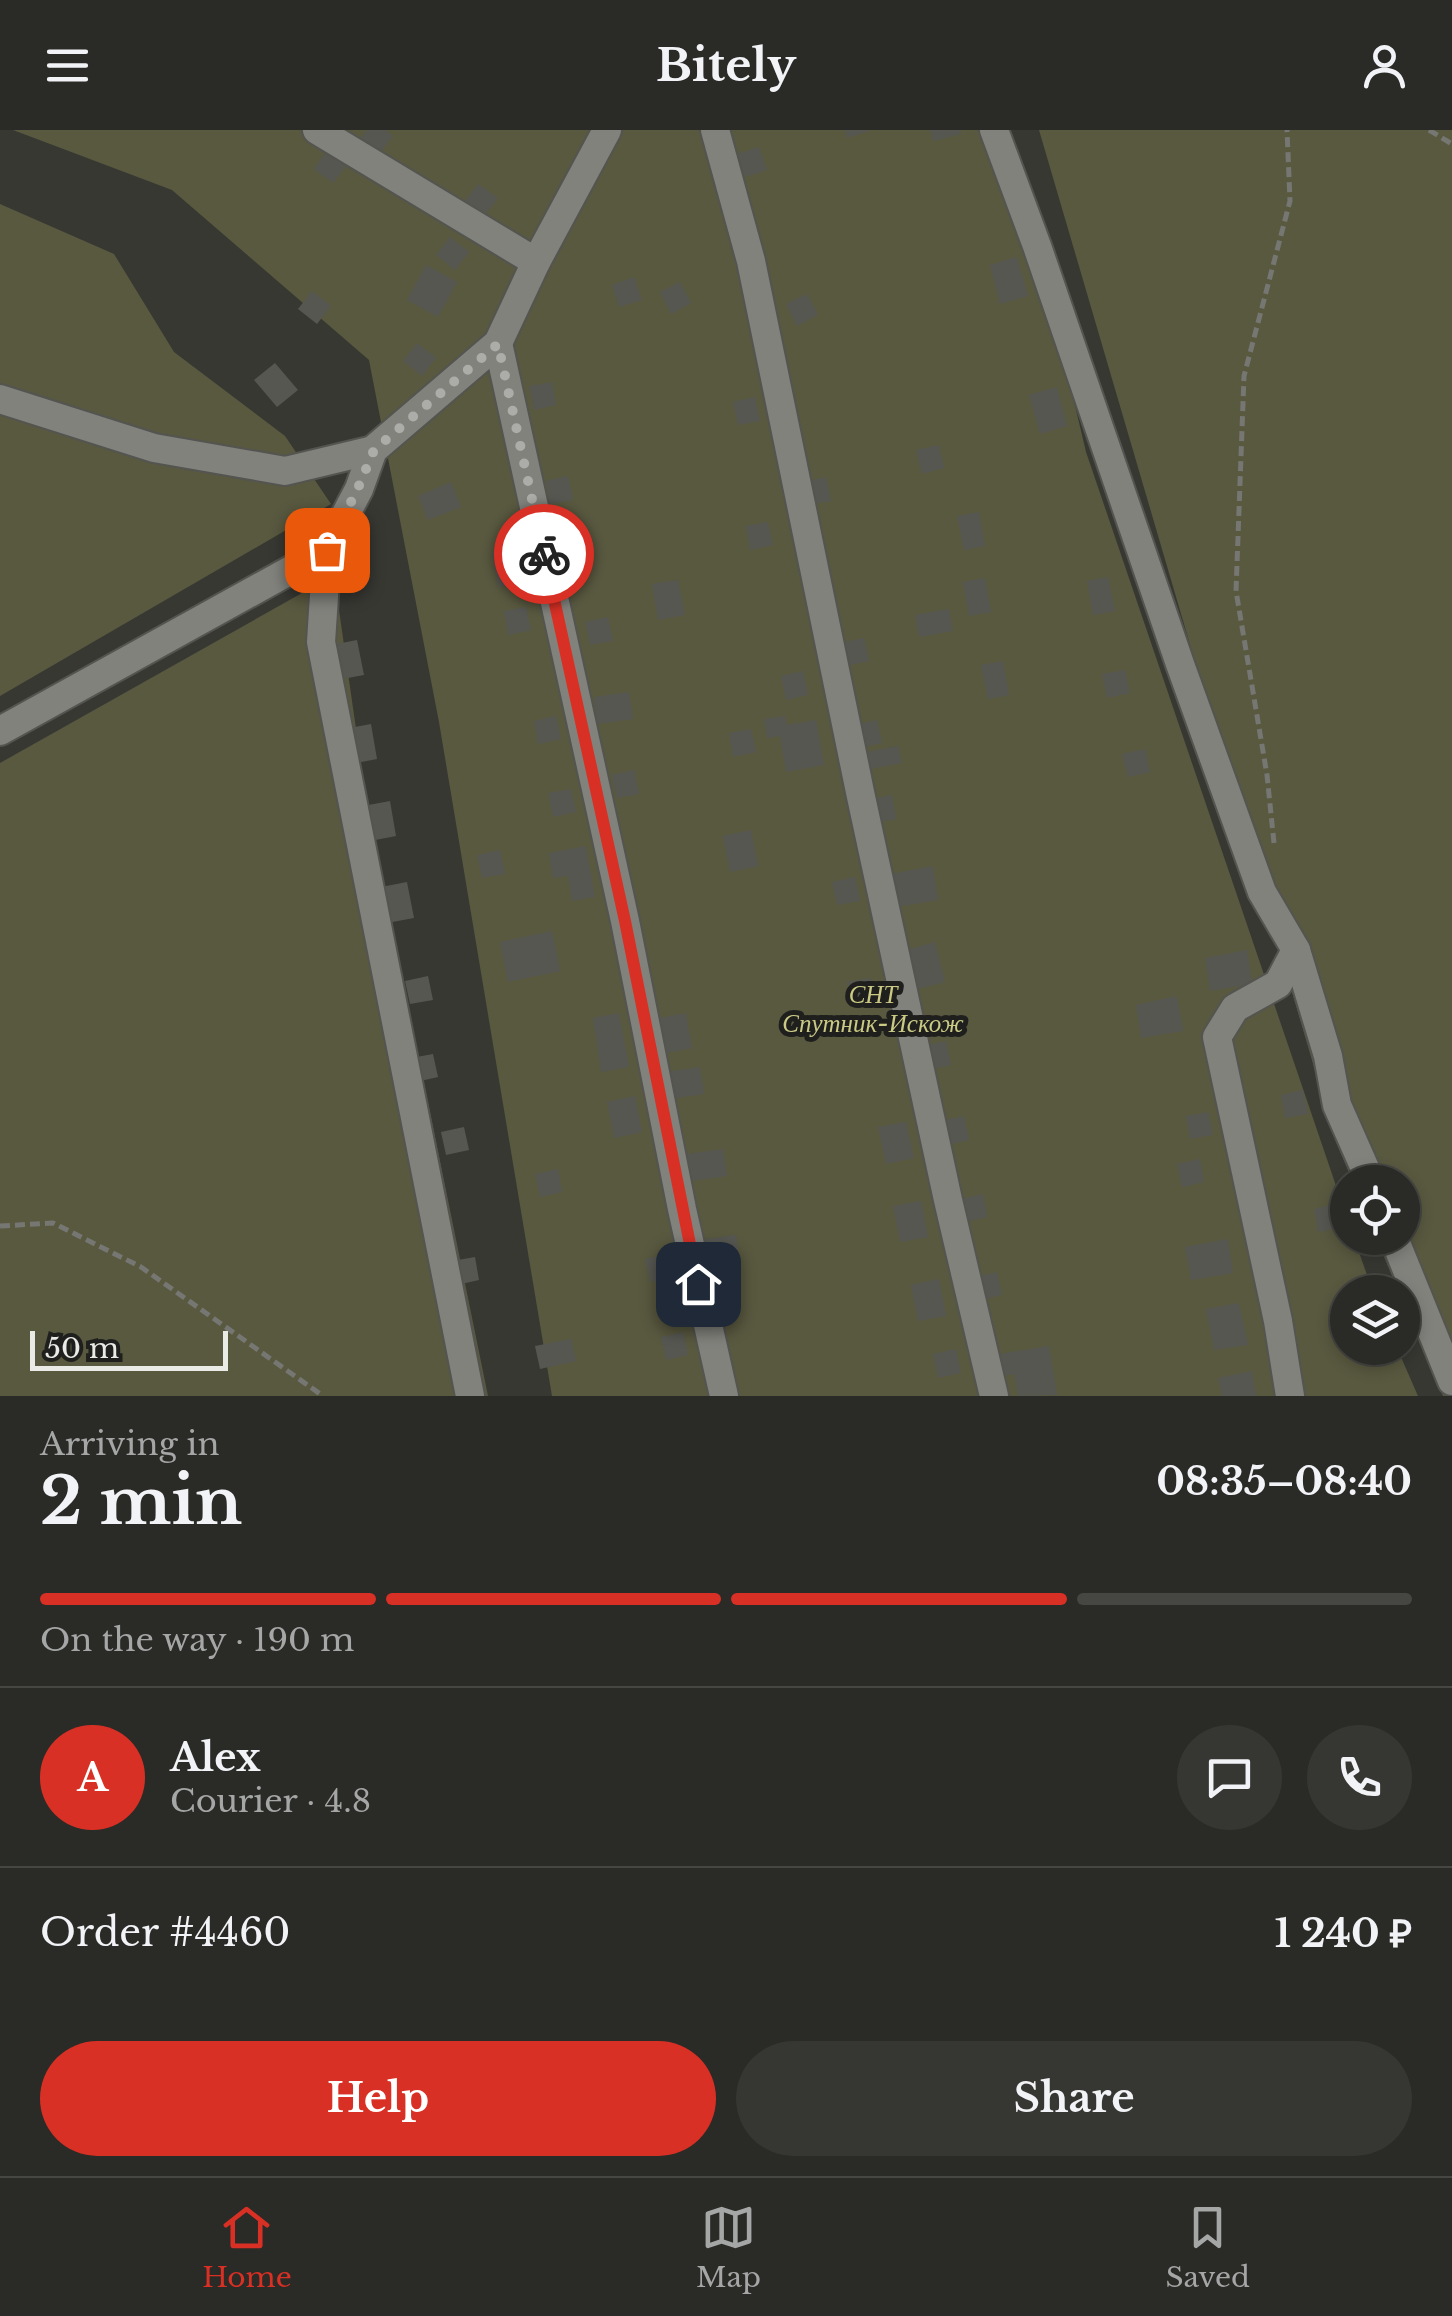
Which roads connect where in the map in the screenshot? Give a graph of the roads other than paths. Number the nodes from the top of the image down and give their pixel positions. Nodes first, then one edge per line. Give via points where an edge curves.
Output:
1 (316, 130) edge
2 (607, 130) edge
3 (715, 130) edge
4 (994, 130) edge
5 (536, 262) junction
6 (498, 344) junction
7 (0, 399) edge
8 (374, 450) junction
9 (327, 550) junction
10 (0, 731) edge
11 (1296, 950) junction
12 (1363, 1165) edge
13 (1401, 1255) edge
14 (1452, 1381) edge
15 (470, 1396) edge
16 (724, 1396) edge
17 (994, 1396) edge
18 (1290, 1396) edge

1 - 5 street
2 - 5 street
3 - 17 street via 751,261
4 - 11 street via 1262,892
5 - 6 street
6 - 8 street
6 - 16 street
7 - 8 street via 154,448 285,470
8 - 9 street
9 - 10 street
9 - 15 street via 321,642
11 - 12 street via 1337,1105
11 - 18 street via 1278,984 1234,1008 1218,1037
13 - 14 street

